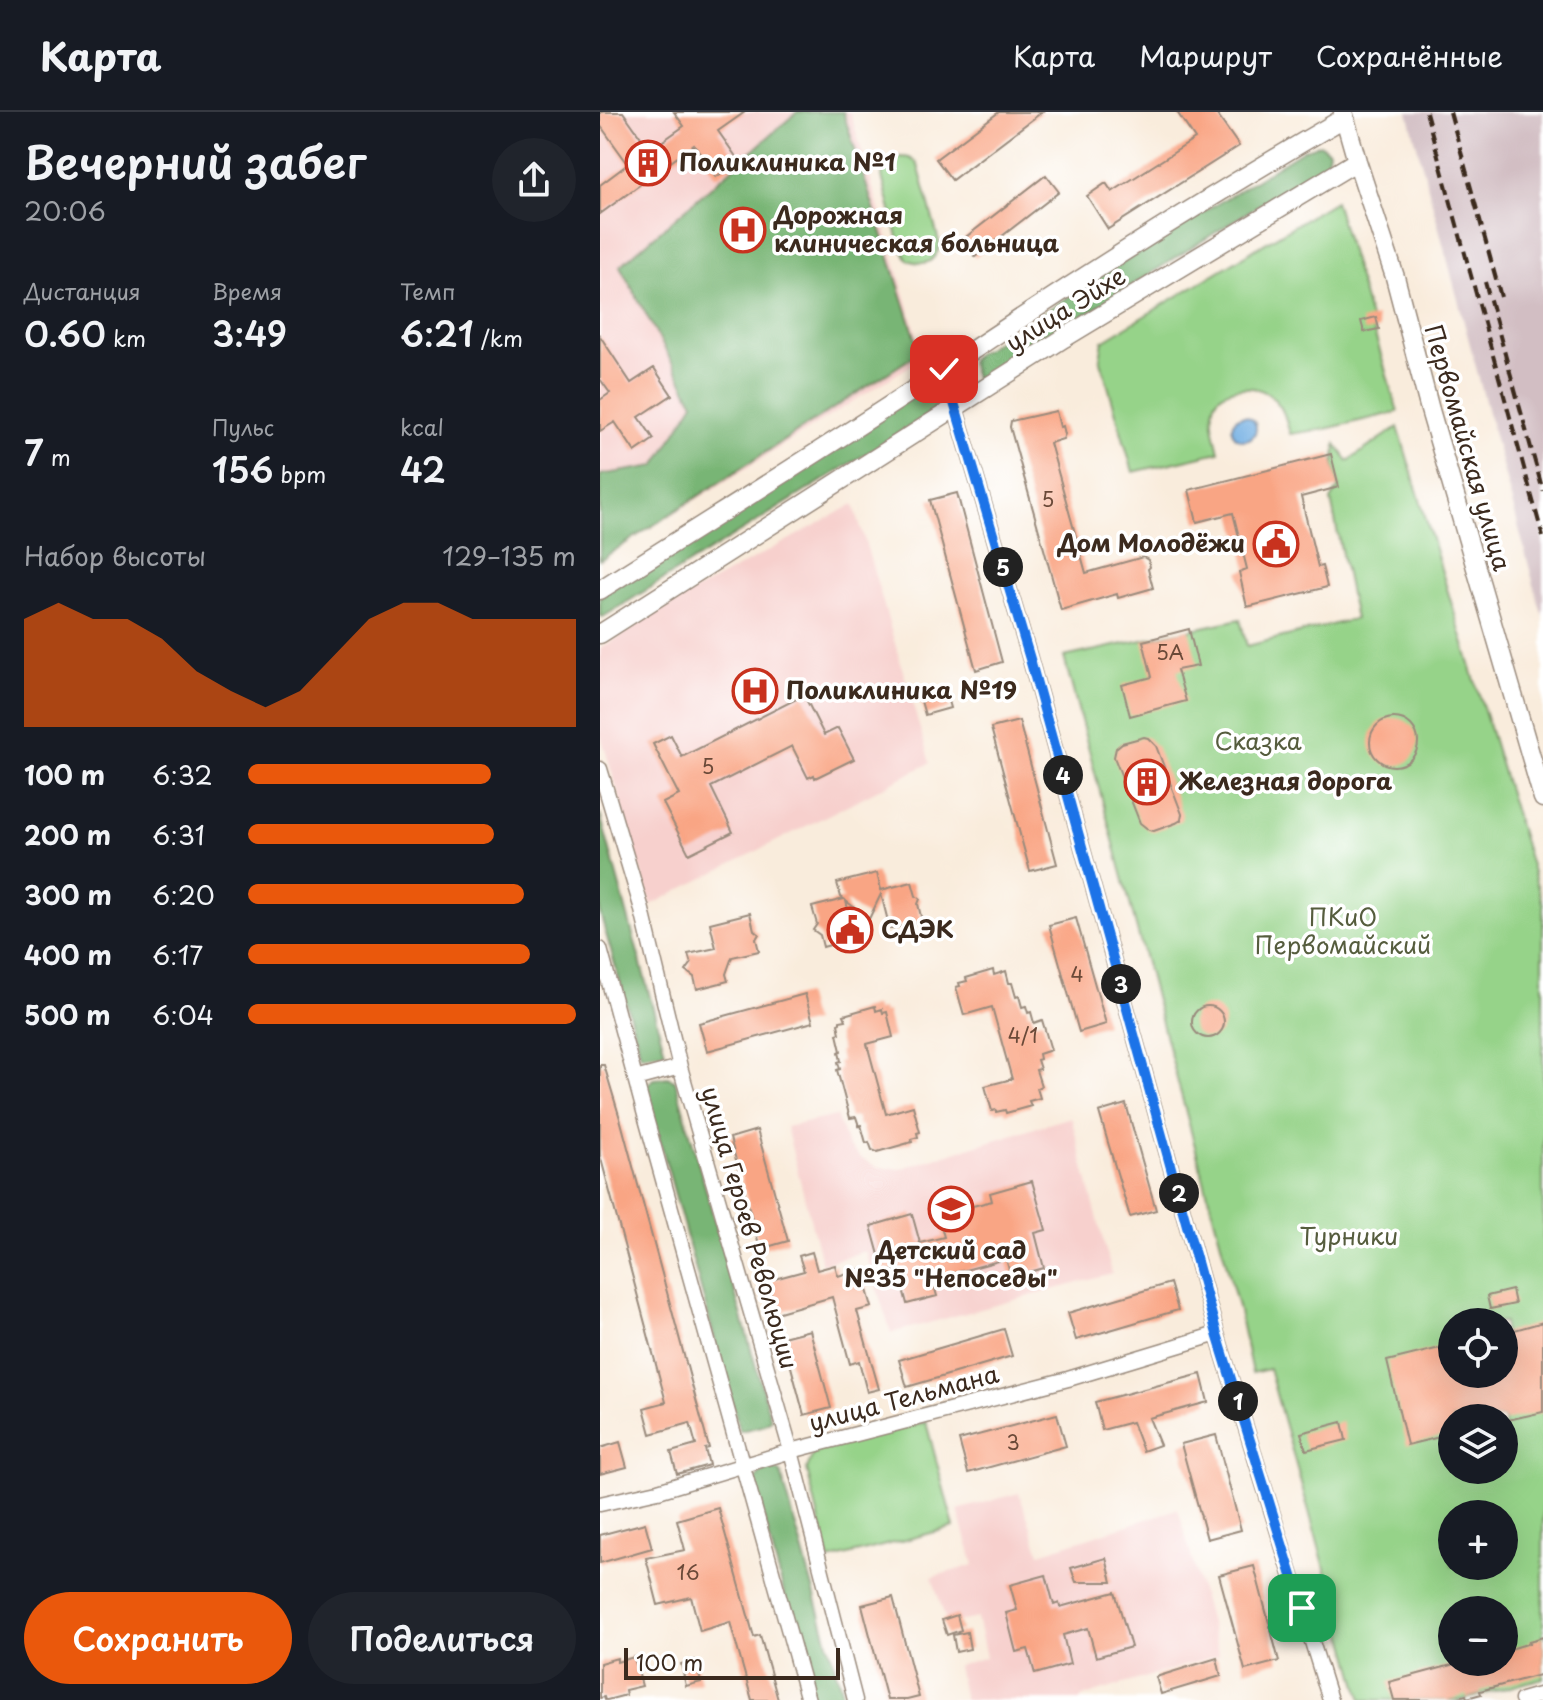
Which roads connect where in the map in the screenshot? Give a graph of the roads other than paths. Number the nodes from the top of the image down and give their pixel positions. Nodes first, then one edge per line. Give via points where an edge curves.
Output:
1 (1343, 115) edge
2 (1357, 161) junction
3 (944, 369) junction
4 (956, 407) junction
5 (600, 590) edge
6 (600, 634) edge
7 (600, 769) edge
8 (1543, 798) edge
9 (600, 949) edge
10 (680, 1067) junction
11 (635, 1079) junction
12 (1217, 1334) junction
13 (791, 1451) junction
14 (743, 1466) junction
15 (600, 1504) edge
16 (1543, 1694) edge
17 (808, 1700) edge
18 (855, 1700) edge
19 (1330, 1700) edge
20 (1522, 1700) edge

1 - 2 main road, Первомайская улица
1 - 3 main road, улица Эйхе
2 - 4 main road, улица Эйхе
2 - 8 main road, Первомайская улица
3 - 4 street
3 - 5 main road, улица Эйхе
4 - 6 main road, улица Эйхе
4 - 12 street
7 - 10 street, улица Героев Революции via 641,906
9 - 11 street
10 - 11 street
10 - 13 street, улица Героев Революции
11 - 14 street
12 - 13 street, улица Тельмана
12 - 19 street
13 - 14 street, улица Тельмана
13 - 18 street, улица Героев Революции
14 - 15 street, улица Тельмана
14 - 17 street
16 - 20 street

